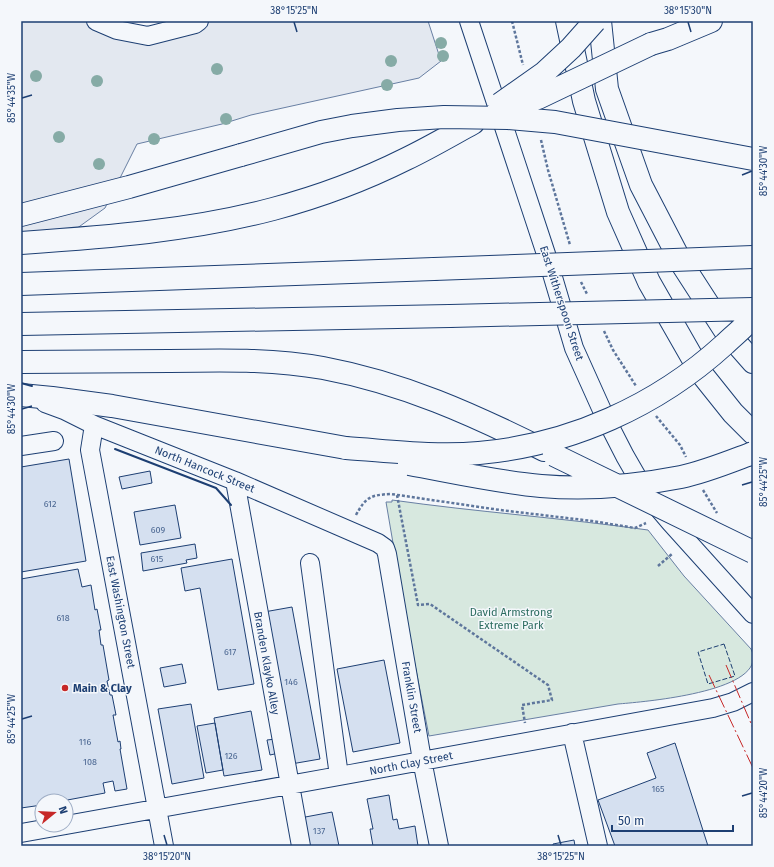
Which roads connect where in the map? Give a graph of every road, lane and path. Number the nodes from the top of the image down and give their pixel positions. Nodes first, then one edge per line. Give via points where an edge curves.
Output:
1 (96, 21) edge
2 (199, 21) edge
3 (469, 21) edge
4 (567, 21) edge
5 (595, 21) edge
6 (600, 21) edge
7 (689, 21) edge
8 (711, 21) edge
9 (662, 38) junction
10 (473, 123) junction
11 (753, 159) edge
12 (21, 215) edge
13 (21, 243) edge
14 (753, 257) edge
15 (21, 284) edge
16 (753, 309) edge
17 (753, 317) edge
18 (21, 324) edge
19 (21, 362) edge
20 (753, 362) edge
21 (21, 395) edge
22 (21, 399) edge
23 (94, 425) junction
24 (753, 433) edge
25 (54, 441) dead end
26 (21, 446) edge
27 (346, 448) junction
28 (753, 453) edge
29 (235, 481) junction
30 (397, 495) junction
31 (646, 523) dead end
32 (348, 529) junction
33 (385, 548) joint
34 (753, 552) edge
35 (672, 554) dead end
36 (310, 563) dead end
37 (658, 566) dead end
38 (753, 614) edge
39 (753, 692) edge
40 (526, 723) dead end
41 (572, 734) junction
42 (422, 760) junction
43 (339, 776) junction
44 (289, 786) junction
45 (158, 809) junction
46 (74, 824) edge
47 (34, 831) edge
48 (21, 833) edge
49 (164, 846) edge
50 (301, 846) edge
51 (439, 846) edge
52 (598, 846) edge

1 - 2 street via 117,30 148,36
3 - 38 street, East Witherspoon Street via 547,257 574,348 605,417 648,496
4 - 24 highway via 584,101 618,212 649,282 701,373 732,413
5 - 10 highway, bridge via 544,73
6 - 20 highway via 607,89 641,185 682,264 724,329
7 - 9 highway
8 - 9 highway
9 - 10 highway, bridge via 538,98
10 - 13 highway via 406,159 320,195 273,210 140,234
11 - 12 highway, bridge via 555,122 486,117 398,120 321,132
14 - 15 highway, bridge
16 - 18 highway, bridge
17 - 27 highway, bridge via 709,358 657,395 623,413 569,435 529,445 478,453 442,454
19 - 34 highway, bridge via 263,361 322,368 379,381 435,400 515,435
21 - 27 highway via 112,406
22 - 23 street, North Hancock Street via 64,410
23 - 29 street, North Hancock Street
23 - 45 street, East Washington Street via 90,450
25 - 26 street
27 - 28 highway, bridge via 484,478 577,488 635,484 682,476
29 - 32 street, North Hancock Street
29 - 44 street, Branden Klayko Alley
30 - 31 path via 635,528
30 - 32 path via 376,494 363,502
30 - 40 path via 418,605 430,604 548,685 552,700 522,705
32 - 33 street, North Hancock Street
33 - 42 street, Franklin Street
35 - 37 path
36 - 43 street
39 - 41 street, North Clay Street via 713,708
41 - 42 street, North Clay Street
41 - 52 street
42 - 43 street, North Clay Street
42 - 51 street, Franklin Street
43 - 44 street, North Clay Street
44 - 45 street, North Clay Street
44 - 50 street, Branden Klayko Alley
45 - 46 street, North Clay Street
45 - 49 street, East Washington Street
47 - 48 street, North Clay Street

